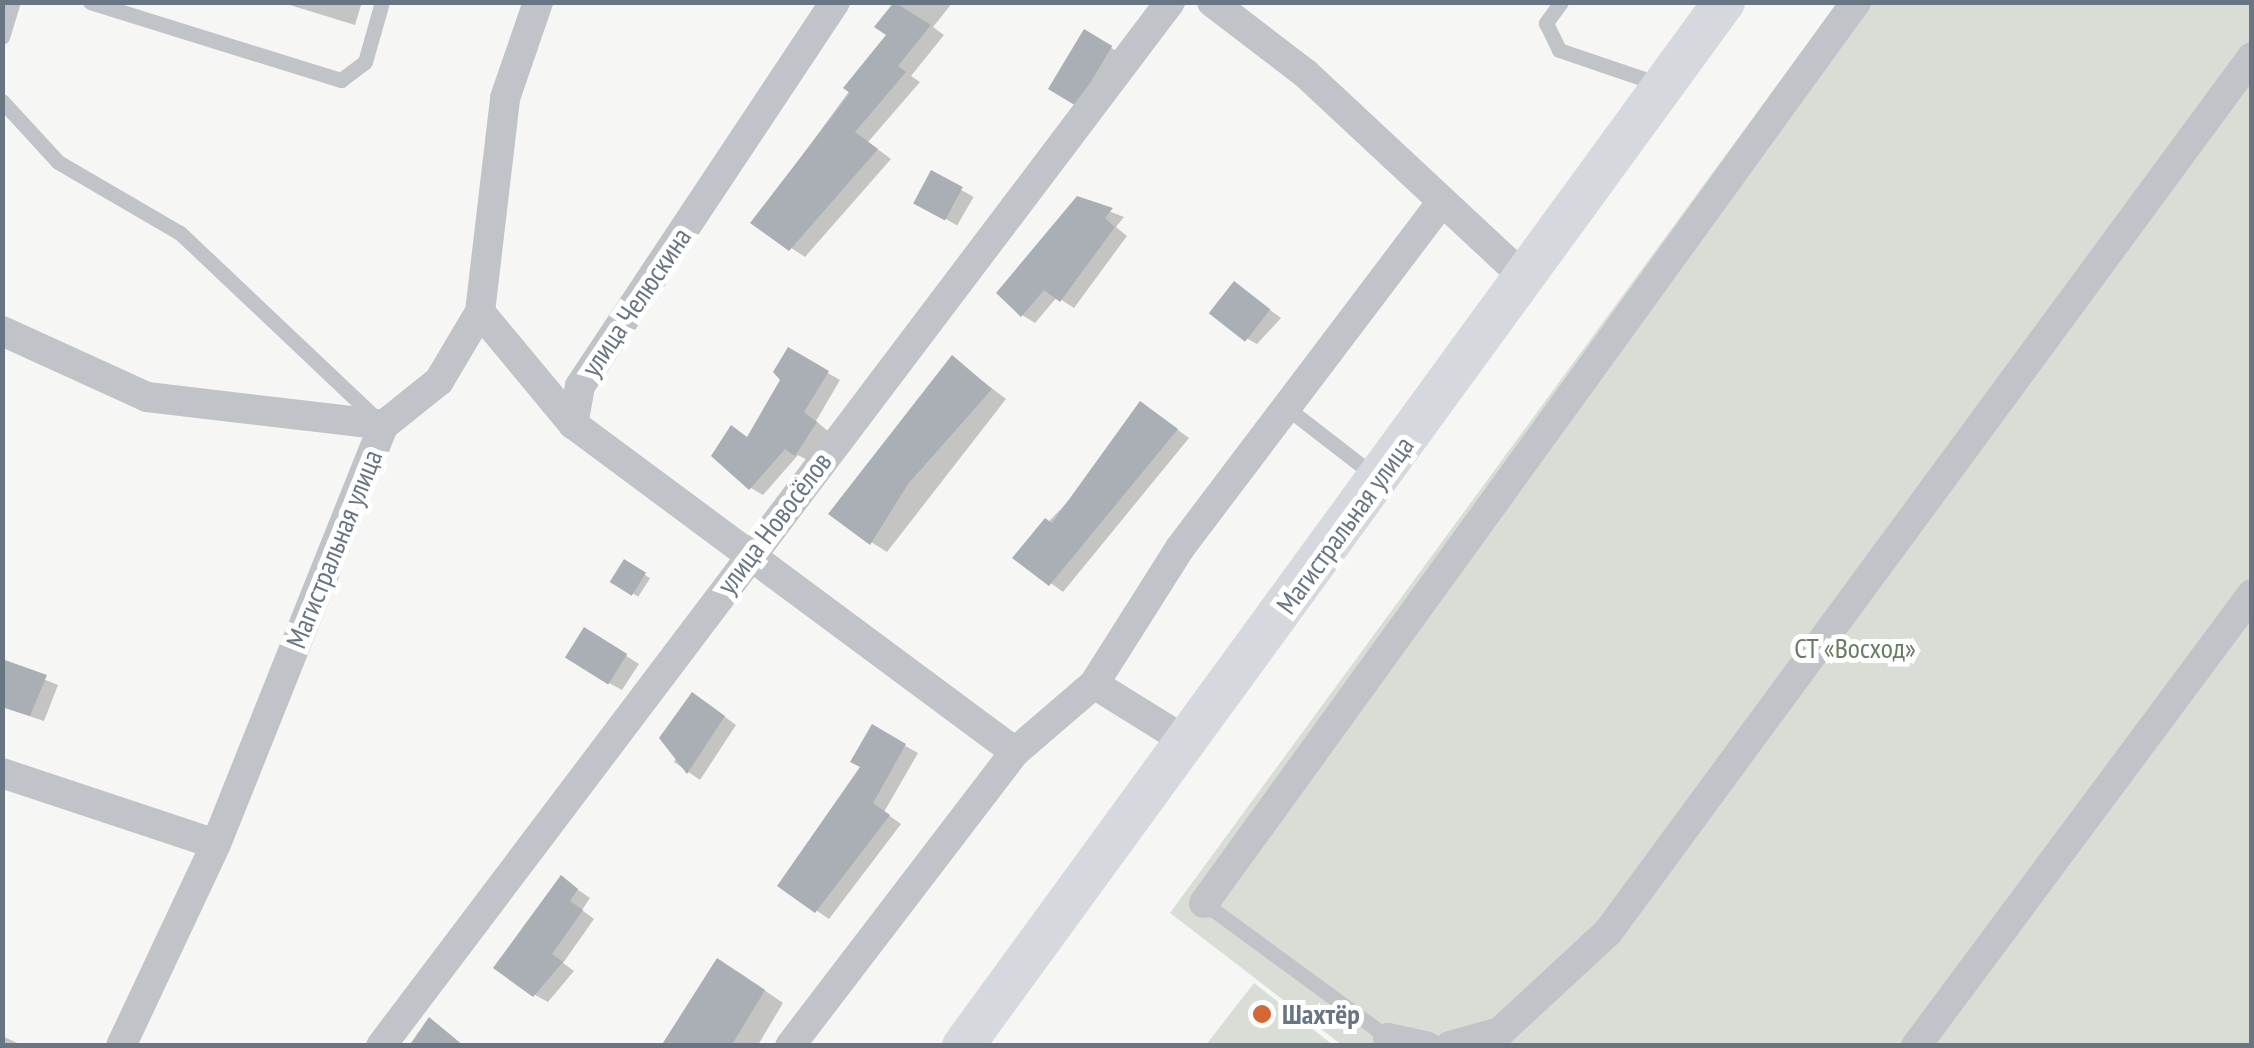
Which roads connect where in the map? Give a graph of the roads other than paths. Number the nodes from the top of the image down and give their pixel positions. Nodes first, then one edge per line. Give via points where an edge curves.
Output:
1 (13, 2) edge
2 (90, 2) edge
3 (382, 2) edge
4 (538, 2) edge
5 (834, 2) edge
6 (1170, 2) edge
7 (1212, 2) edge
8 (1561, 2) edge
9 (1856, 2) edge
10 (1720, 3) edge
11 (2, 37) edge
12 (2252, 57) edge
13 (1664, 86) junction
14 (2, 100) edge
15 (1440, 204) junction
16 (1525, 278) junction
17 (480, 312) junction
18 (2, 331) edge
19 (1287, 408) junction
20 (572, 424) junction
21 (384, 425) junction
22 (1378, 479) junction
23 (746, 560) junction
24 (2252, 594) edge
25 (1094, 684) junction
26 (1186, 741) junction
27 (1015, 752) junction
28 (2, 773) edge
29 (216, 844) junction
30 (1204, 902) joint
31 (1393, 1042) edge
32 (121, 1046) edge
33 (381, 1046) edge
34 (790, 1046) edge
35 (963, 1046) edge
36 (1428, 1046) edge
37 (1450, 1046) edge
38 (1916, 1046) edge

1 - 11 lane
2 - 3 lane via 341,80 365,62
4 - 17 street, Магистральная улица via 505,98
5 - 20 street, улица Челюскина via 580,386
6 - 23 street, улица Новосёлов
7 - 15 street via 1305,73
8 - 13 lane via 1546,22 1559,50
9 - 30 street
10 - 13 main road, Магистральная улица
12 - 37 street via 1608,932 1500,1032
13 - 16 main road, Магистральная улица
14 - 21 lane via 58,162 180,232
15 - 16 street
15 - 19 street
16 - 22 main road, Магистральная улица
17 - 20 street
17 - 21 street, Магистральная улица via 438,381
18 - 21 street via 147,397
19 - 22 lane
19 - 25 street via 1180,548
20 - 23 street
21 - 29 street, Магистральная улица
22 - 26 main road, Магистральная улица
23 - 27 street
23 - 33 street, улица Новосёлов
24 - 38 street
25 - 26 street
25 - 27 street
26 - 35 main road, Магистральная улица
27 - 34 street
28 - 29 street
29 - 32 street, Магистральная улица
30 - 31 lane
31 - 36 street

